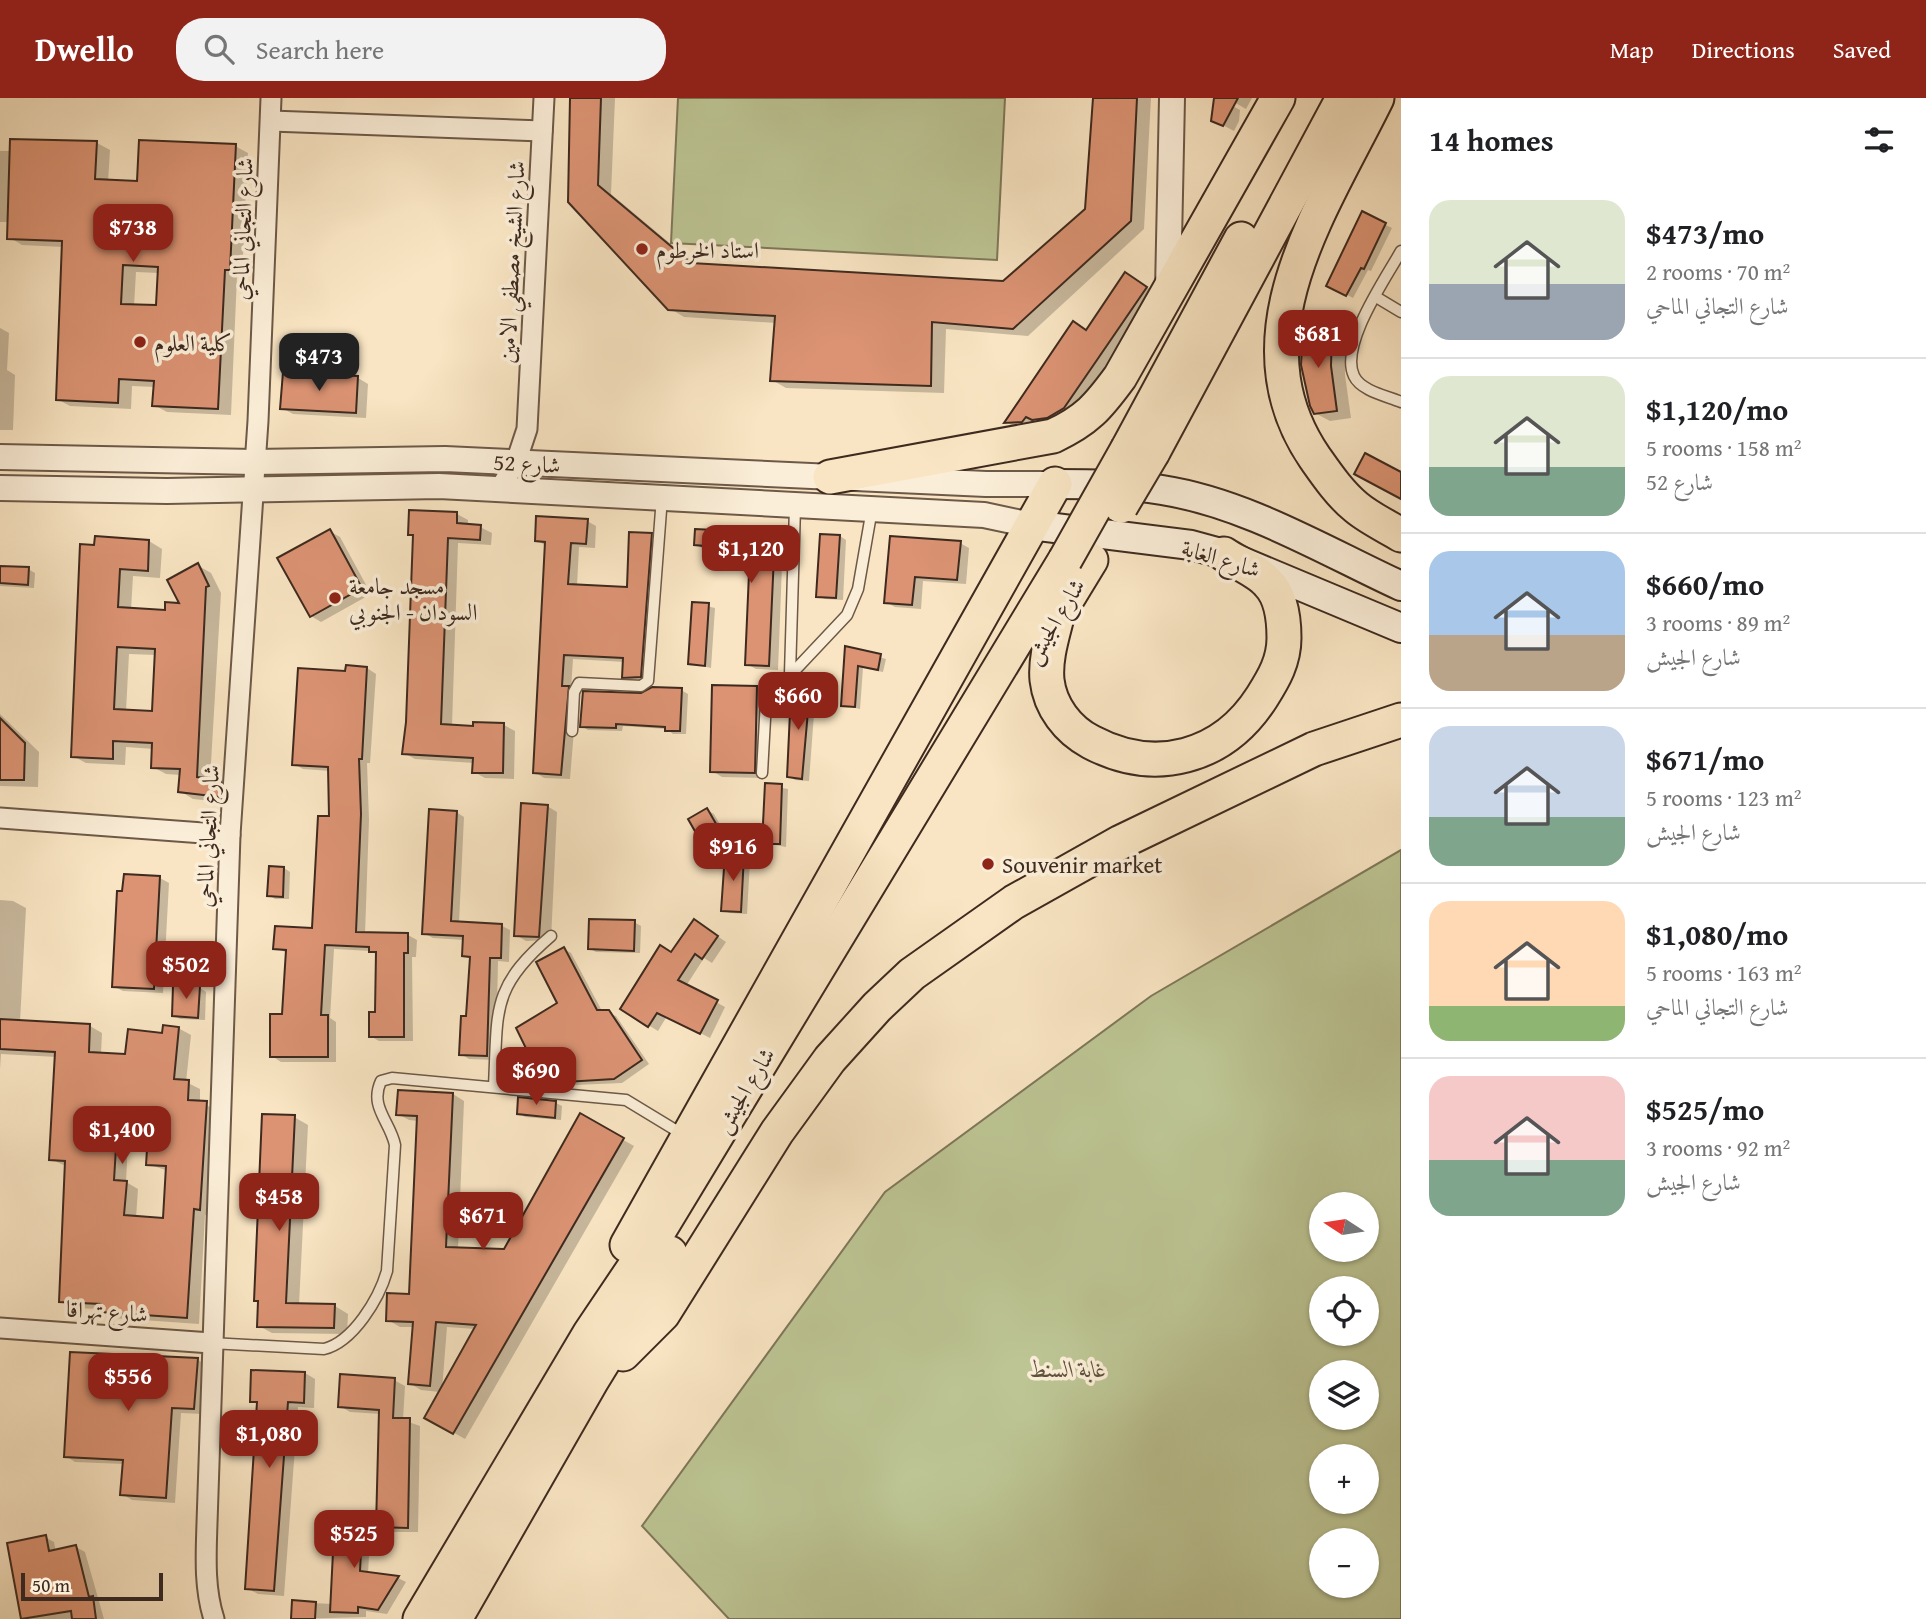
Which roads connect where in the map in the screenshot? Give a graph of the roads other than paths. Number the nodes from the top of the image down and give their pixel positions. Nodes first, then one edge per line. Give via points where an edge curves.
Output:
1 (271, 98) edge
2 (544, 98) edge
3 (1172, 98) edge
4 (1278, 98) edge
5 (1318, 98) edge
6 (1343, 98) edge
7 (1377, 98) edge
8 (271, 121) junction
9 (542, 131) junction
10 (1401, 251) edge
11 (1168, 293) junction
12 (1376, 297) junction
13 (1401, 312) edge
14 (1401, 402) edge
15 (1141, 450) junction
16 (0, 457) edge
17 (516, 462) junction
18 (254, 463) junction
19 (830, 477) junction
20 (1055, 484) junction
21 (0, 488) edge
22 (253, 489) junction
23 (499, 490) junction
24 (662, 497) junction
25 (795, 504) junction
26 (872, 509) junction
27 (1031, 525) junction
28 (1401, 535) edge
29 (1224, 554) junction
30 (1078, 560) junction
31 (1401, 586) edge
32 (1057, 617) junction
33 (1401, 628) edge
34 (790, 674) junction
35 (1401, 720) edge
36 (572, 731) dead end
37 (762, 773) dead end
38 (0, 818) edge
39 (230, 835) junction
40 (551, 936) dead end
41 (494, 1086) junction
42 (685, 1137) junction
43 (0, 1328) edge
44 (590, 1333) junction
45 (211, 1343) junction
46 (592, 1380) junction
47 (214, 1619) edge
48 (420, 1619) edge
49 (454, 1619) edge

1 - 8 street, شارع التجاني الماحي
2 - 9 street, شارع الشيخ مصطفي الامين
3 - 11 street
4 - 11 highway
5 - 15 highway
6 - 15 highway
7 - 28 highway via 1302,251 1285,303 1279,352 1288,404 1303,441 1356,508
8 - 9 street
8 - 18 street, شارع التجاني الماحي
9 - 17 street, شارع الشيخ مصطفي الامين via 527,429
10 - 12 lane
11 - 19 highway via 1120,377 1094,412 1077,425 1053,436 981,452
12 - 13 lane
12 - 14 lane via 1353,346 1351,365 1354,377 1364,387
15 - 30 highway, bridge
16 - 18 street, شارع 52
17 - 18 street, شارع 52 via 342,458
17 - 19 street, شارع 52
17 - 23 street, شارع الشيخ مصطفي الامين
18 - 22 street, شارع التجاني الماحي
19 - 20 street, شارع 52
20 - 27 highway
20 - 31 main road, شارع الغابة via 1163,490 1210,502
21 - 22 street, شارع 52
22 - 23 street, شارع 52 via 439,486
22 - 39 street, شارع التجاني الماحي
23 - 24 street, شارع 52
24 - 25 street, شارع 52
24 - 36 lane via 648,681 641,686 579,683
25 - 26 street, شارع 52
25 - 34 lane
26 - 27 street, شارع 52 via 984,515
26 - 34 lane via 858,589 847,615
27 - 29 main road, شارع الغابة via 1191,545
27 - 42 highway
29 - 32 highway via 1268,583 1280,604 1284,653 1268,689 1235,731 1186,756 1161,761 1134,759 1082,737 1065,723 1052,702 1047,680
29 - 33 main road, شارع الغابة
30 - 32 highway, شارع الجيش
30 - 44 highway, شارع الجيش
32 - 46 highway, شارع الجيش
34 - 37 lane via 766,701
35 - 46 highway via 1314,749 1121,842 1014,902 912,974 877,1007 802,1097 663,1314
38 - 39 street
39 - 45 street, شارع التجاني الماحي
40 - 41 lane via 524,959 506,986 498,1021
41 - 42 lane via 626,1100
41 - 45 lane via 381,1081 376,1103 395,1145 387,1271 383,1284 337,1346
42 - 44 highway via 615,1270
43 - 45 street, شارع تهراقا
44 - 48 highway, شارع الجيش
45 - 47 street, شارع التجاني الماحي via 206,1567
46 - 49 highway, شارع الجيش

